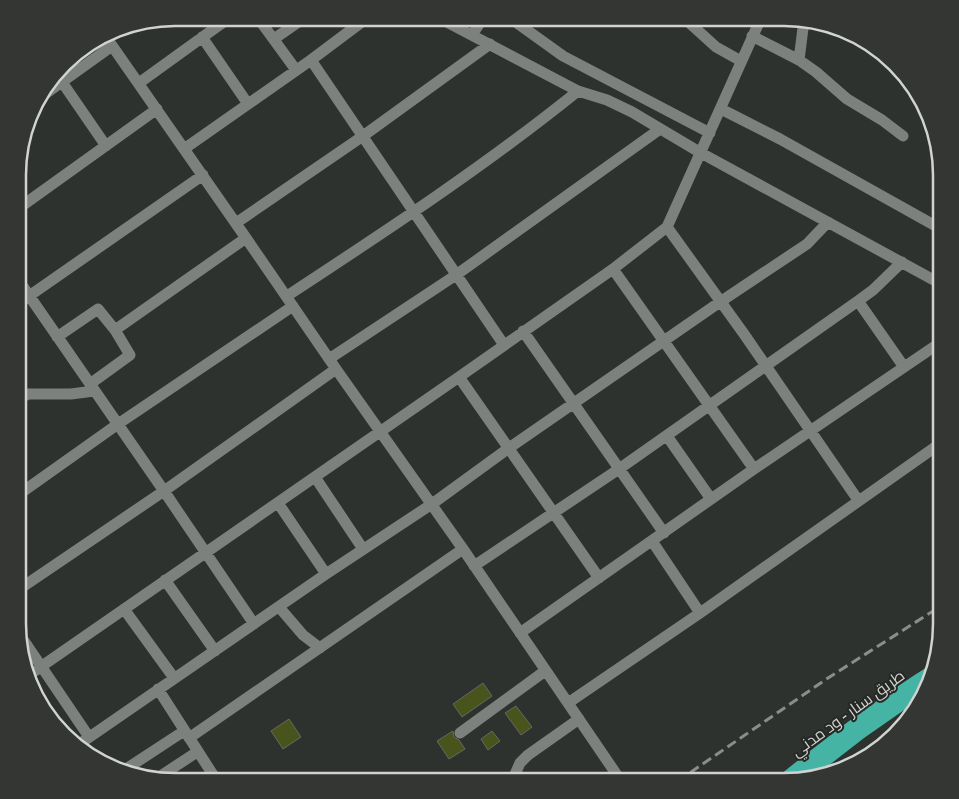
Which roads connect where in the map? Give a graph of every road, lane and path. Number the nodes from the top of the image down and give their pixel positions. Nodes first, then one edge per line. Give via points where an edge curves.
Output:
1 (216, 26) edge
2 (264, 26) edge
3 (292, 26) edge
4 (356, 26) edge
5 (456, 26) edge
6 (477, 26) edge
7 (522, 27) edge
8 (694, 27) edge
9 (757, 27) edge
10 (803, 28) edge
11 (472, 34) junction
12 (752, 36) junction
13 (202, 37) junction
14 (274, 39) junction
15 (110, 42) edge
16 (106, 44) edge
17 (490, 44) junction
18 (311, 60) junction
19 (741, 60) junction
20 (799, 60) junction
21 (296, 70) junction
22 (62, 82) junction
23 (139, 83) junction
24 (56, 86) edge
25 (578, 91) junction
26 (248, 104) junction
27 (157, 109) junction
28 (720, 109) junction
29 (660, 129) junction
30 (710, 133) junction
31 (363, 136) junction
32 (903, 136) dead end
33 (106, 146) junction
34 (184, 148) junction
35 (701, 153) junction
36 (203, 174) junction
37 (26, 203) edge
38 (414, 213) junction
39 (828, 222) junction
40 (236, 223) junction
41 (932, 224) edge
42 (667, 227) junction
43 (246, 238) junction
44 (902, 262) junction
45 (613, 269) junction
46 (456, 275) junction
47 (932, 279) edge
48 (26, 297) edge
49 (290, 301) junction
50 (858, 301) junction
51 (720, 302) junction
52 (26, 303) edge
53 (115, 330) junction
54 (523, 331) junction
55 (57, 337) junction
56 (663, 341) junction
57 (504, 345) junction
58 (932, 348) edge
59 (332, 364) junction
60 (766, 366) junction
61 (904, 367) junction
62 (459, 377) junction
63 (92, 387) junction
64 (26, 395) edge
65 (574, 404) junction
66 (709, 406) junction
67 (118, 424) junction
68 (810, 431) junction
69 (381, 432) junction
70 (667, 436) junction
71 (508, 448) junction
72 (933, 449) edge
73 (619, 469) junction
74 (754, 469) junction
75 (315, 477) junction
76 (27, 489) edge
77 (164, 491) junction
78 (711, 499) junction
79 (858, 500) junction
80 (278, 503) junction
81 (432, 504) junction
82 (554, 513) junction
83 (664, 533) junction
84 (652, 542) junction
85 (363, 549) junction
86 (463, 549) junction
87 (206, 553) junction
88 (474, 566) junction
89 (326, 574) junction
90 (598, 578) junction
91 (165, 580) junction
92 (27, 584) edge
93 (279, 607) junction
94 (124, 608) junction
95 (700, 613) junction
96 (254, 624) junction
97 (520, 633) junction
98 (28, 647) edge
99 (320, 648) junction
100 (215, 650) junction
101 (42, 666) junction
102 (34, 671) edge
103 (546, 671) junction
104 (174, 678) junction
105 (922, 678) edge
106 (158, 689) junction
107 (913, 698) edge
108 (568, 703) junction
109 (579, 719) junction
110 (460, 733) dead end
111 (186, 735) junction
112 (89, 737) junction
113 (84, 741) edge
114 (197, 752) junction
115 (132, 766) edge
116 (815, 769) edge
117 (167, 772) edge
118 (516, 772) edge
119 (615, 772) edge
120 (795, 772) edge
121 (211, 773) edge

1 - 13 street
2 - 14 street
3 - 14 street
4 - 18 street
5 - 11 street
6 - 11 street
7 - 30 street via 563,56
8 - 19 street via 716,47
9 - 12 street
10 - 20 street
11 - 17 street
12 - 19 street
12 - 20 street
13 - 23 street
13 - 26 street
14 - 21 street
15 - 23 street
16 - 22 street
17 - 25 street
17 - 31 street
18 - 21 street
18 - 31 street
19 - 28 street
20 - 32 street via 847,99
21 - 26 street
22 - 24 street
22 - 33 street
23 - 27 street
25 - 29 street via 607,100
25 - 38 street
26 - 34 street
27 - 33 street
27 - 34 street
28 - 30 street
28 - 41 street
29 - 35 street
29 - 46 street
30 - 35 street
31 - 38 street
31 - 40 street
33 - 37 street
34 - 36 street
35 - 39 street
35 - 42 street
36 - 40 street
36 - 48 street
38 - 46 street
38 - 49 street
39 - 44 street
39 - 51 street via 807,244
40 - 43 street
42 - 45 street
42 - 51 street
43 - 49 street
43 - 53 street
44 - 47 street
44 - 50 street
45 - 54 street
45 - 56 street
46 - 57 street
46 - 59 street
49 - 59 street
49 - 67 street
50 - 60 street
50 - 61 street
51 - 56 street
51 - 60 street
52 - 55 street
53 - 55 street via 98,309
53 - 63 street via 130,355
54 - 57 street
54 - 65 street
55 - 63 street
56 - 65 street
56 - 66 street
57 - 62 street
58 - 61 street
59 - 69 street
59 - 77 street
60 - 66 street
60 - 68 street
61 - 68 street
62 - 69 street
62 - 71 street
63 - 64 street via 71,394
63 - 67 street
65 - 71 street
65 - 73 street
66 - 70 street
66 - 74 street
67 - 76 street
67 - 77 street
68 - 74 street
68 - 79 street
69 - 75 street
69 - 81 street
70 - 73 street
70 - 78 street
71 - 81 street
71 - 82 street
72 - 79 street
73 - 82 street
73 - 83 street
74 - 78 street
75 - 80 street
75 - 85 street
77 - 87 street
77 - 92 street
78 - 83 street
79 - 95 street
80 - 87 street
80 - 89 street
81 - 85 street
81 - 86 street
82 - 88 street
82 - 90 street
83 - 84 street
84 - 90 street
84 - 95 street
85 - 89 street
86 - 88 street
86 - 99 street
87 - 91 street
87 - 96 street
88 - 97 street
89 - 93 street
90 - 97 street
91 - 94 street
91 - 100 street
93 - 96 street
93 - 99 street via 303,635
94 - 101 street
94 - 104 street
95 - 108 street
96 - 100 street
97 - 103 street
98 - 101 street
99 - 111 street
100 - 104 street
101 - 102 street
101 - 112 street
103 - 108 street
103 - 110 street
104 - 106 street
105 - 120 main road, طريق سنار - ود مدني via 856,723
106 - 111 street
106 - 112 street
107 - 116 main road, طريق سنار - ود مدني
108 - 109 street
109 - 118 street via 528,755
109 - 119 street
111 - 114 street
111 - 115 street
112 - 113 street
114 - 117 street
114 - 121 street

